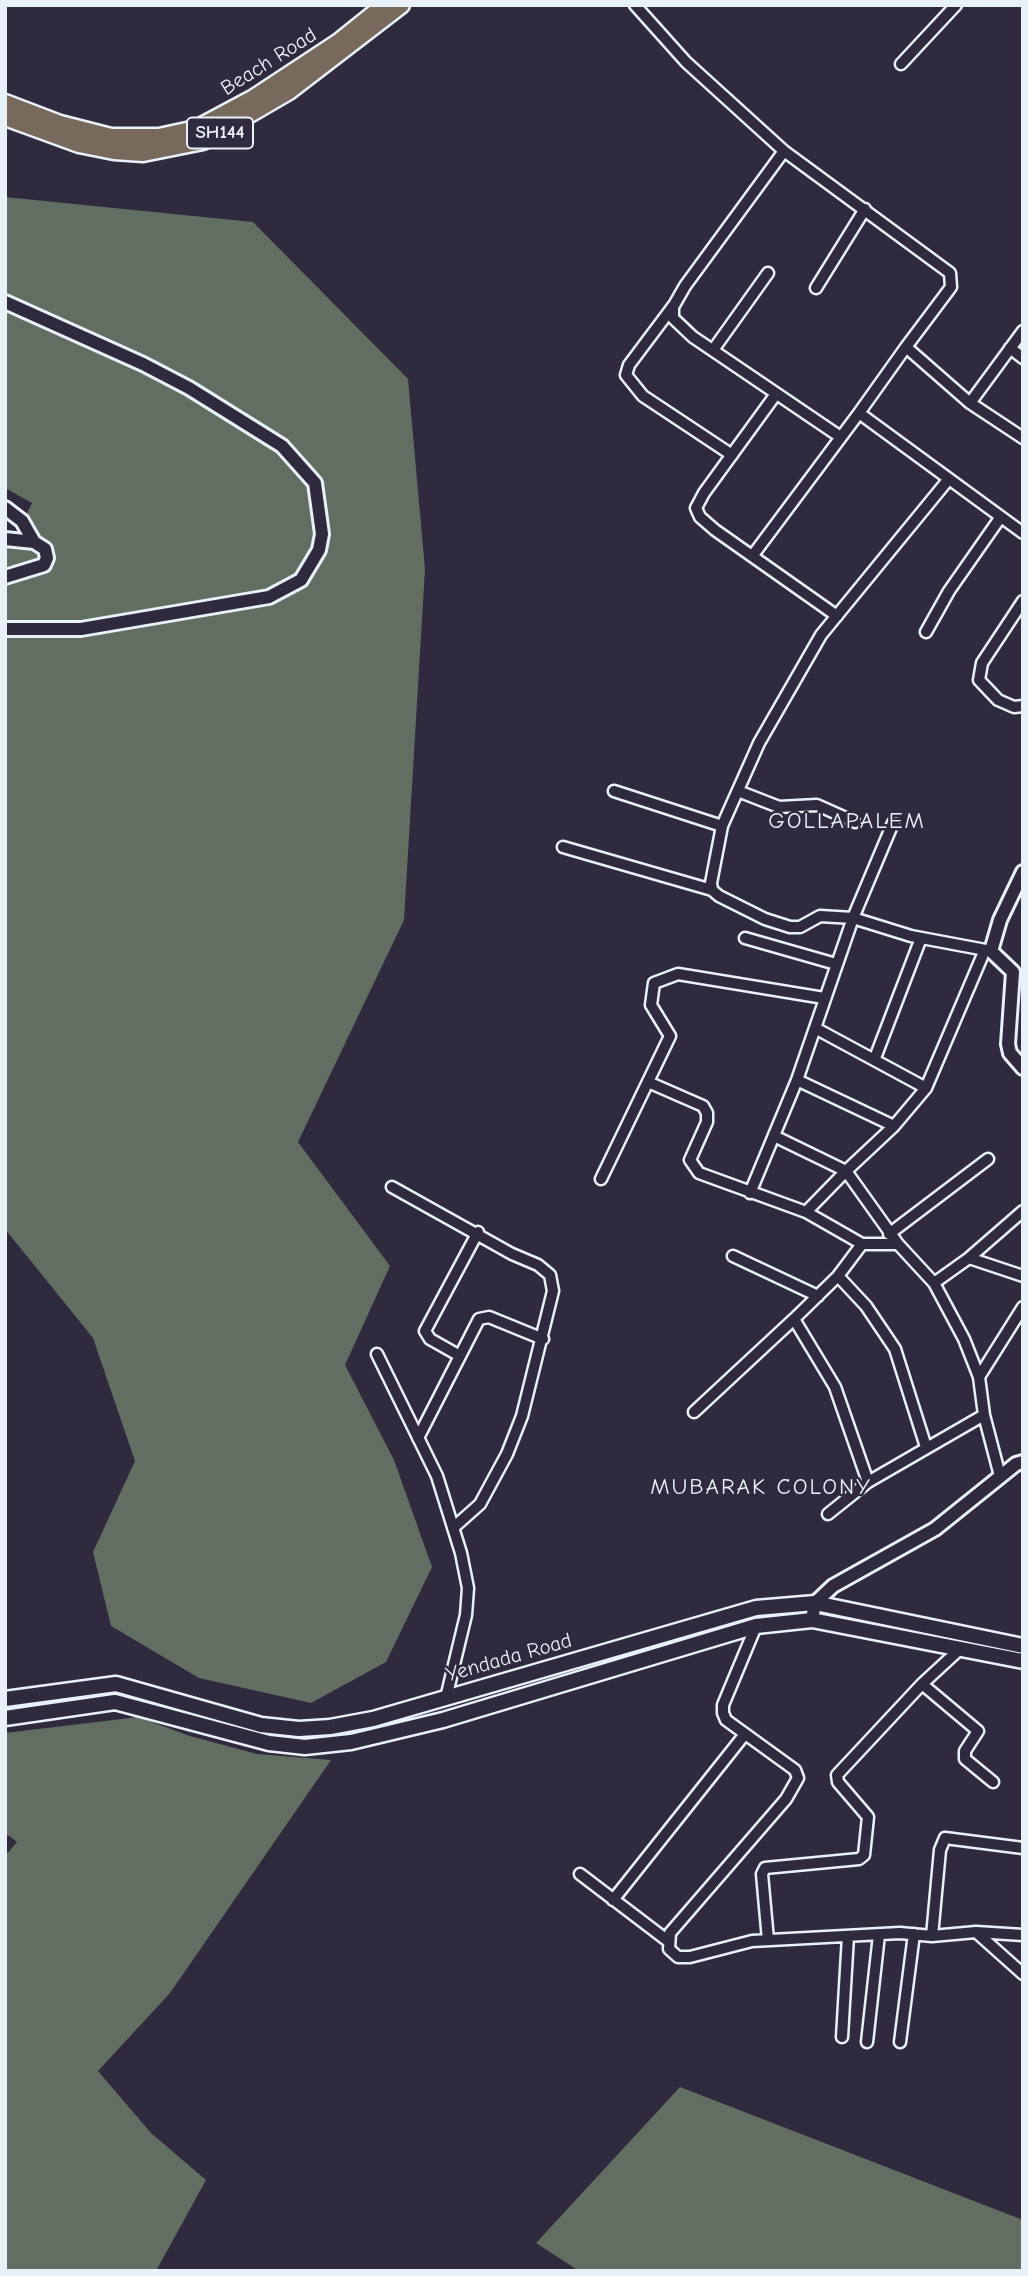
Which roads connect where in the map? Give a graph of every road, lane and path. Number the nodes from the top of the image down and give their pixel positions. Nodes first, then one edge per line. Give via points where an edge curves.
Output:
1 (385, 5) edge
2 (401, 5) edge
3 (635, 5) edge
4 (956, 5) edge
5 (901, 64) dead end
6 (5, 103) edge
7 (5, 117) edge
8 (784, 152) junction
9 (866, 209) junction
10 (768, 273) dead end
11 (816, 288) dead end
12 (5, 302) edge
13 (676, 302) junction
14 (1023, 331) edge
15 (905, 347) junction
16 (1010, 348) junction
17 (713, 350) junction
18 (1023, 358) edge
19 (776, 394) junction
20 (970, 403) junction
21 (859, 413) junction
22 (839, 436) junction
23 (1023, 438) edge
24 (732, 455) junction
25 (948, 480) junction
26 (5, 508) edge
27 (1000, 518) junction
28 (1023, 533) edge
29 (5, 539) edge
30 (34, 542) junction
31 (753, 555) junction
32 (5, 577) edge
33 (1023, 601) edge
34 (837, 616) junction
35 (5, 629) edge
36 (926, 632) dead end
37 (1023, 706) edge
38 (614, 791) dead end
39 (738, 791) junction
40 (855, 822) dead end
41 (893, 823) dead end
42 (722, 826) junction
43 (564, 846) dead end
44 (1023, 872) edge
45 (712, 890) junction
46 (853, 918) junction
47 (745, 938) dead end
48 (921, 938) junction
49 (987, 951) junction
50 (836, 964) junction
51 (1019, 979) edge
52 (824, 998) junction
53 (815, 1027) junction
54 (875, 1058) junction
55 (1023, 1068) edge
56 (797, 1080) junction
57 (648, 1082) junction
58 (926, 1088) junction
59 (894, 1126) junction
60 (774, 1136) junction
61 (988, 1159) dead end
62 (846, 1171) junction
63 (601, 1179) dead end
64 (392, 1187) dead end
65 (750, 1193) junction
66 (1023, 1211) edge
67 (806, 1212) junction
68 (478, 1233) junction
69 (889, 1234) junction
70 (862, 1244) junction
71 (898, 1244) junction
72 (733, 1256) dead end
73 (970, 1258) junction
74 (838, 1276) junction
75 (1023, 1276) edge
76 (934, 1283) junction
77 (818, 1296) junction
78 (1023, 1307) edge
79 (794, 1319) junction
80 (543, 1339) junction
81 (377, 1354) dead end
82 (460, 1356) junction
83 (979, 1377) junction
84 (694, 1412) dead end
85 (984, 1415) junction
86 (418, 1438) junction
87 (926, 1447) junction
88 (1023, 1462) edge
89 (1000, 1476) junction
90 (868, 1482) junction
91 (828, 1514) dead end
92 (453, 1528) junction
93 (815, 1603) junction
94 (812, 1620) junction
95 (756, 1626) junction
96 (1023, 1646) edge
97 (960, 1649) junction
98 (1023, 1661) edge
99 (922, 1684) junction
100 (446, 1698) junction
101 (5, 1699) edge
102 (5, 1718) edge
103 (745, 1734) junction
104 (993, 1782) dead end
105 (1023, 1848) edge
106 (580, 1874) dead end
107 (613, 1900) junction
108 (976, 1932) junction
109 (914, 1934) junction
110 (879, 1935) junction
111 (1023, 1935) edge
112 (848, 1936) junction
113 (932, 1936) junction
114 (768, 1940) junction
115 (668, 1941) junction
116 (1023, 1974) edge
117 (842, 2037) dead end
118 (867, 2042) dead end
119 (900, 2042) dead end

1 - 6 main road, Beach Road / SH144 via 339,42 254,98 196,129 159,137 111,137
2 - 7 main road, SH144 via 289,91 203,141 143,153 114,151 79,145
3 - 8 street via 695,72
4 - 5 street
8 - 9 street
8 - 13 street
9 - 11 street
9 - 15 street via 953,279
10 - 17 street
12 - 35 street via 155,370 282,446 315,483 322,534 319,550 301,580 269,597 81,629
13 - 17 street via 673,318 678,325
13 - 24 street via 629,365 626,376 643,396
14 - 16 street
15 - 20 street
15 - 21 street
16 - 18 street
16 - 20 street
17 - 19 street
19 - 22 street
19 - 24 street
20 - 23 street
21 - 22 street
21 - 25 street
22 - 31 street
24 - 31 street via 696,509 706,523
25 - 27 street
25 - 34 street
26 - 30 street via 22,521
27 - 28 street
27 - 36 street
29 - 30 street
30 - 32 street via 45,549 44,565
31 - 34 street
33 - 37 street via 982,663 979,680 998,700
34 - 39 street via 821,635 759,743
38 - 42 street
39 - 40 street via 779,807 817,805
39 - 42 street
41 - 46 street
42 - 45 street
43 - 45 street
44 - 49 street
45 - 46 street via 790,927 820,916
46 - 48 street
46 - 50 street
47 - 50 street
48 - 49 street
48 - 54 street
49 - 51 street
49 - 58 street
50 - 52 street
51 - 55 street via 1008,1044
52 - 53 street
52 - 57 street via 678,974 654,983 651,1005 670,1036
53 - 54 street
53 - 56 street
54 - 58 street
56 - 59 street
56 - 60 street
57 - 63 street
57 - 65 street via 703,1106 707,1112 707,1122 692,1151 692,1167
58 - 59 street
59 - 62 street
60 - 62 street
60 - 65 street
61 - 69 street
62 - 67 street
62 - 69 street
64 - 68 street
65 - 67 street
66 - 73 street
67 - 70 street
68 - 80 street via 550,1275 552,1300
68 - 82 street via 425,1331 430,1339
69 - 71 street
70 - 71 street
70 - 74 street
71 - 76 street
72 - 77 street
73 - 75 street
73 - 76 street
74 - 77 street
74 - 87 street via 866,1306 895,1349
76 - 83 street
77 - 79 street
78 - 83 street
79 - 84 street
79 - 90 street via 835,1387
80 - 82 street via 483,1317
80 - 92 street via 507,1454 480,1504
81 - 86 street
82 - 86 street
83 - 85 street
85 - 87 street
85 - 89 street
86 - 92 street via 437,1476
87 - 90 street
88 - 89 street
89 - 93 street via 935,1529 833,1586
90 - 91 street
92 - 100 street via 468,1588 460,1652
93 - 94 street
93 - 96 main road, Yendada Road
93 - 100 main road, Yendada Road via 756,1608
94 - 95 main road, Yendada Road
94 - 97 main road, Yendada Road
95 - 102 main road, Yendada Road via 443,1720 351,1742 305,1747 269,1743 115,1702
95 - 103 street via 723,1705 726,1720
97 - 98 main road, Yendada Road
97 - 99 street
99 - 104 street via 978,1731 965,1759
99 - 114 street via 837,1775 868,1817 864,1855 765,1868
100 - 101 main road, Yendada Road via 373,1719 299,1729 261,1725 116,1684
103 - 107 street
103 - 115 street via 795,1770 798,1778
105 - 113 street via 945,1838
106 - 107 street
107 - 115 street
108 - 111 street
108 - 113 street
108 - 116 street
109 - 110 street
109 - 113 street
109 - 119 street
110 - 112 street
110 - 118 street
112 - 114 street
112 - 117 street
114 - 115 street via 691,1957 678,1957

